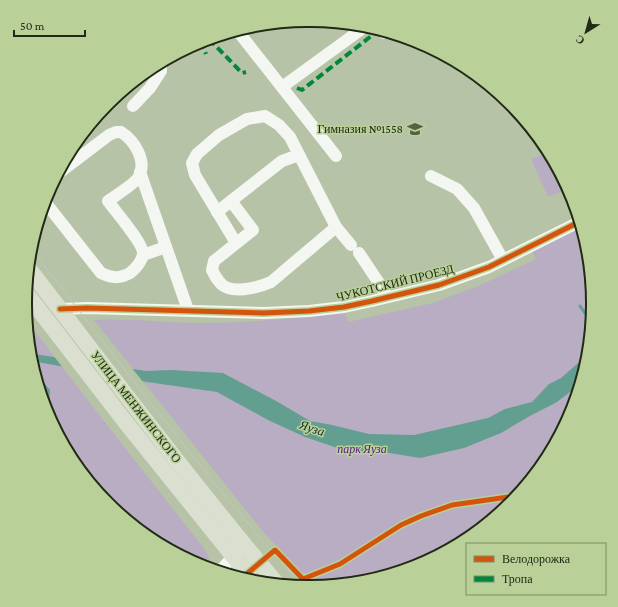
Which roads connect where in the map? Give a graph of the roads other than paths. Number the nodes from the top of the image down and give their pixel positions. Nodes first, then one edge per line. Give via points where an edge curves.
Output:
1 (359, 31) edge
2 (241, 35) edge
3 (161, 70) edge
4 (282, 87) junction
5 (133, 106) dead end
6 (299, 155) junction
7 (336, 156) dead end
8 (70, 166) edge
9 (140, 172) junction
10 (431, 176) dead end
11 (231, 201) junction
12 (50, 208) edge
13 (217, 212) junction
14 (574, 225) edge
15 (336, 227) junction
16 (236, 243) junction
17 (166, 247) junction
18 (143, 254) junction
19 (503, 260) junction
20 (34, 276) edge
21 (387, 297) junction
22 (32, 301) edge
23 (188, 310) junction
24 (64, 314) junction
25 (244, 545) junction
26 (233, 556) junction
27 (224, 566) edge
28 (247, 573) edge
29 (272, 578) edge

1 - 4 street
2 - 4 street
3 - 5 street via 150,88
4 - 7 street
6 - 11 street via 282,161
6 - 13 street via 290,137 279,125 265,116 247,119 219,135 197,154 192,163 195,175
6 - 15 street
8 - 9 street via 109,135 121,132 134,144 140,157
9 - 17 street
9 - 18 street via 137,179 108,201 141,245
10 - 19 street via 457,189 474,208
11 - 13 street
11 - 16 street via 253,230
12 - 18 street via 101,274 112,278 123,277 139,263
13 - 16 street
14 - 19 street, ЧУКОТСКИЙ ПРОЕЗД
15 - 16 street via 271,282 260,287 227,288 218,282 212,270 214,261
15 - 21 street via 355,249
17 - 18 street
17 - 23 street
19 - 21 street, ЧУКОТСКИЙ ПРОЕЗД via 439,284
20 - 24 main road, УЛИЦА МЕНЖИНСКОГО
21 - 23 street, ЧУКОТСКИЙ ПРОЕЗД via 344,307 309,311 264,313
22 - 26 main road, УЛИЦА МЕНЖИНСКОГО
23 - 24 street, ЧУКОТСКИЙ ПРОЕЗД via 87,308
24 - 25 main road, УЛИЦА МЕНЖИНСКОГО
25 - 26 street
25 - 29 main road, УЛИЦА МЕНЖИНСКОГО
26 - 27 street
26 - 28 main road, УЛИЦА МЕНЖИНСКОГО

